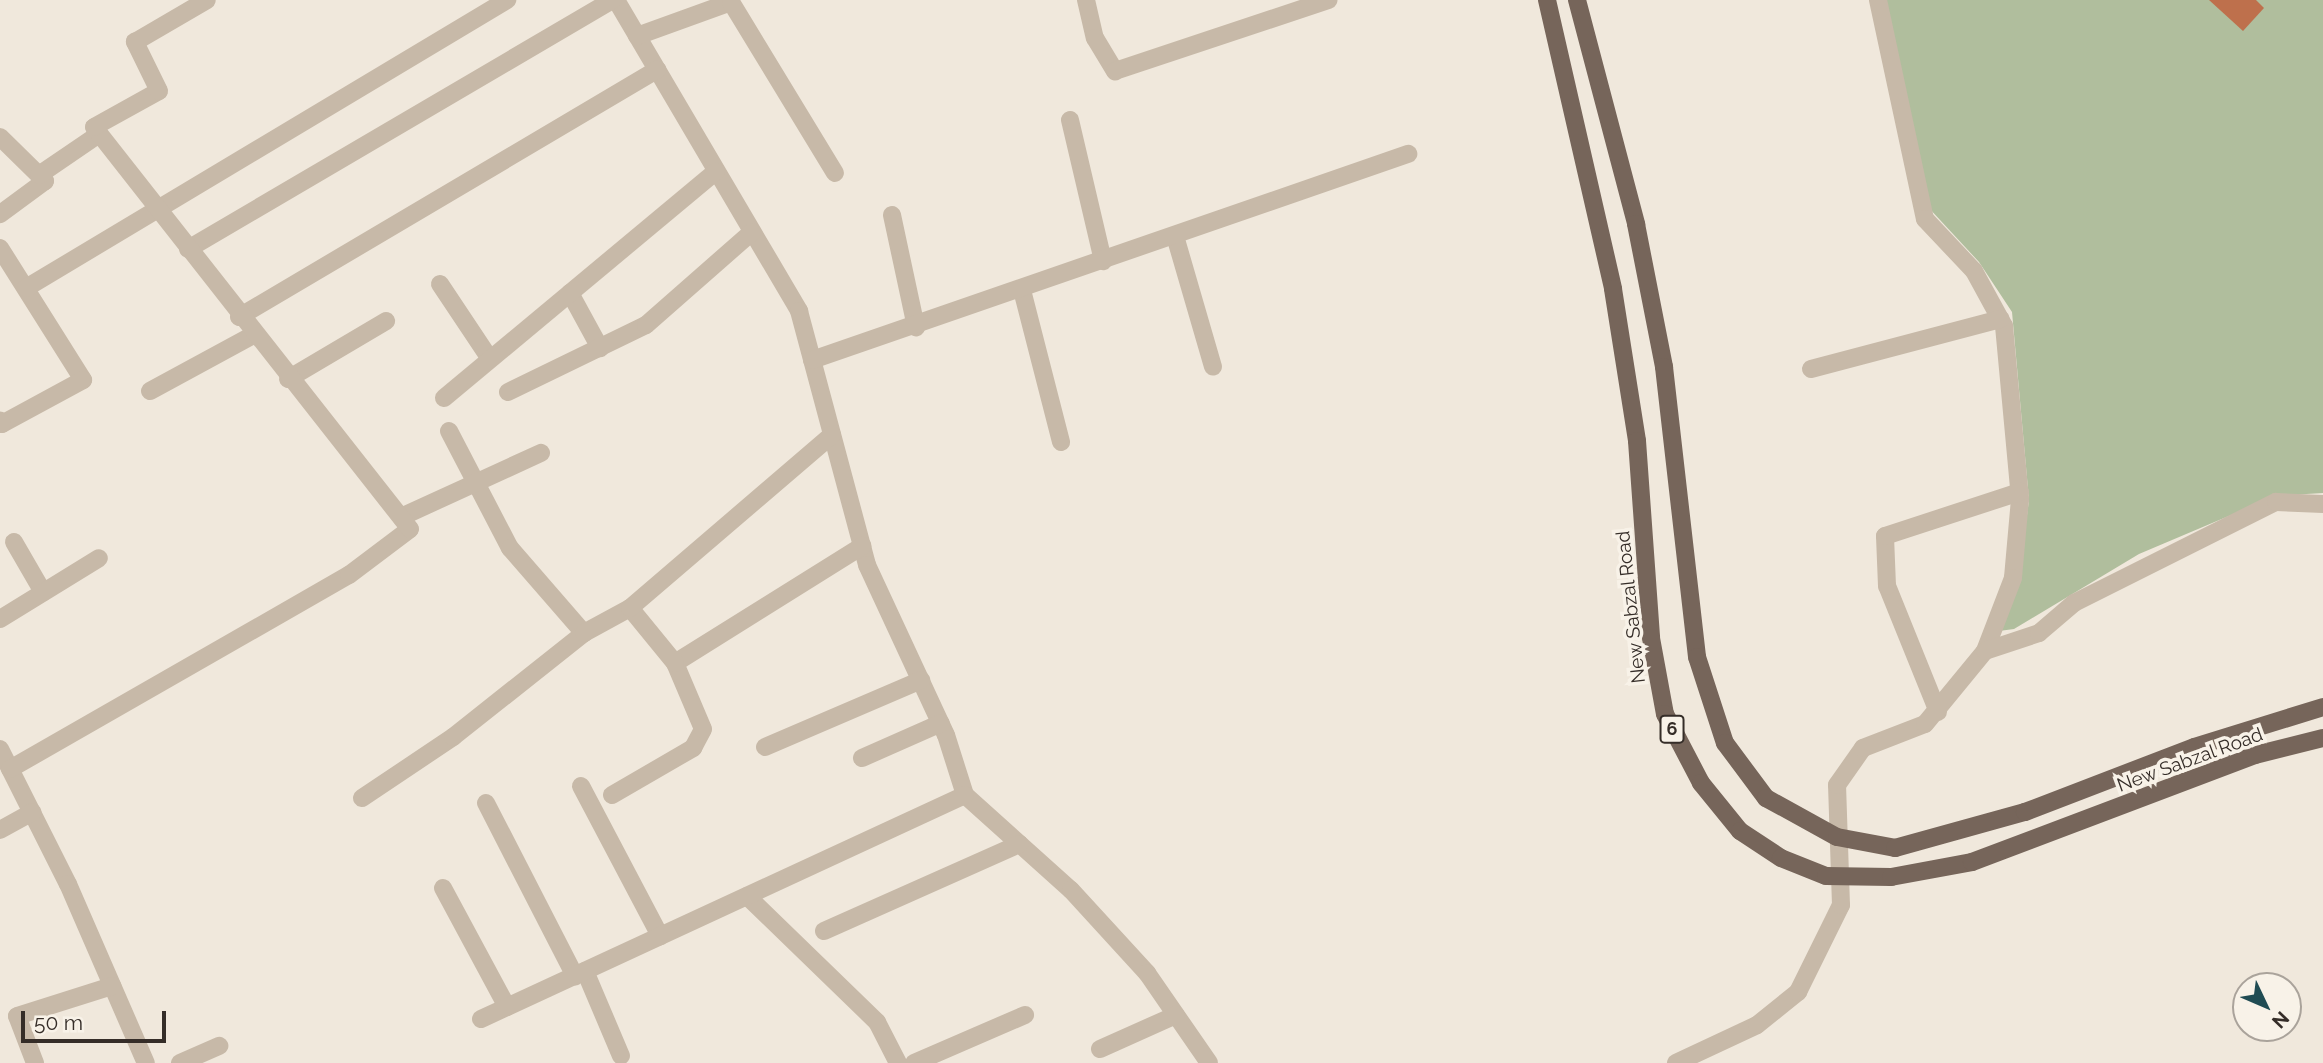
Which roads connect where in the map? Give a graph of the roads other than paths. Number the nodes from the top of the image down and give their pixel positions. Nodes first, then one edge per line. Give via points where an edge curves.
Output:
1 (207, 0) edge
2 (507, 0) edge
3 (614, 0) edge
4 (1086, 0) edge
5 (1328, 0) edge
6 (1547, 0) edge
7 (1577, 0) edge
8 (1878, 0) edge
9 (637, 36) junction
10 (657, 70) junction
11 (1070, 120) dead end
12 (99, 134) junction
13 (0, 137) edge
14 (1408, 154) dead end
15 (716, 172) junction
16 (835, 173) dead end
17 (42, 178) junction
18 (156, 207) junction
19 (0, 214) edge
20 (892, 215) dead end
21 (752, 232) junction
22 (1174, 236) junction
23 (0, 248) edge
24 (188, 250) junction
25 (1103, 261) junction
26 (440, 284) dead end
27 (26, 288) junction
28 (1022, 290) junction
29 (570, 293) junction
30 (239, 317) junction
31 (2000, 319) junction
32 (386, 321) dead end
33 (916, 327) junction
34 (253, 335) junction
35 (600, 348) junction
36 (490, 359) junction
37 (812, 360) junction
38 (1213, 367) dead end
39 (1811, 369) dead end
40 (288, 379) junction
41 (150, 391) dead end
42 (508, 393) dead end
43 (444, 398) dead end
44 (0, 420) edge
45 (449, 431) dead end
46 (832, 435) junction
47 (1061, 442) dead end
48 (541, 453) dead end
49 (475, 483) junction
50 (2020, 492) junction
51 (2323, 504) edge
52 (401, 517) junction
53 (14, 542) dead end
54 (862, 546) junction
55 (99, 558) dead end
56 (43, 592) junction
57 (630, 608) junction
58 (0, 619) edge
59 (584, 633) junction
60 (1985, 652) junction
61 (675, 663) junction
62 (921, 680) junction
63 (2323, 707) edge
64 (1938, 712) junction
65 (941, 723) junction
66 (2323, 738) edge
67 (765, 747) dead end
68 (862, 758) dead end
69 (4, 759) edge
70 (582, 786) dead end
71 (612, 795) dead end
72 (965, 795) junction
73 (362, 798) dead end
74 (486, 803) dead end
75 (32, 812) junction
76 (0, 830) edge
77 (1839, 837) junction
78 (1019, 844) junction
79 (1844, 878) junction
80 (443, 888) dead end
81 (747, 896) junction
82 (824, 931) dead end
83 (660, 936) junction
84 (580, 973) junction
85 (112, 986) junction
86 (507, 1007) junction
87 (1026, 1015) dead end
88 (1176, 1015) junction
89 (481, 1019) dead end
90 (219, 1046) dead end
91 (1100, 1049) dead end
92 (621, 1056) dead end
93 (35, 1063) edge
94 (146, 1063) edge
95 (180, 1063) edge
96 (898, 1063) edge
97 (914, 1063) edge
98 (1209, 1063) edge
99 (1676, 1063) edge

1 - 12 street via 135,42 159,91 94,127
2 - 18 street
3 - 9 street
3 - 24 street
4 - 5 street via 1095,38 1115,71
6 - 79 main road, New Sabzal Road / 6 via 1614,289 1637,441 1651,638 1665,714 1701,783 1740,831 1781,858
7 - 77 main road, New Sabzal Road / 6 via 1636,224 1664,367 1691,619 1713,715 1757,789 1793,816
8 - 31 street via 1925,219 1974,271
9 - 10 street
9 - 16 street via 731,2
10 - 15 street
10 - 30 street
11 - 25 street
12 - 17 street
12 - 18 street
13 - 17 street
14 - 22 street
15 - 21 street
15 - 29 street
17 - 19 street
18 - 24 street
18 - 27 street
20 - 33 street
21 - 35 street via 646,326
21 - 37 street via 799,311
22 - 25 street
22 - 38 street
23 - 27 street
24 - 30 street
25 - 28 street
26 - 36 street
27 - 44 street via 83,380
28 - 33 street
28 - 47 street
29 - 35 street
29 - 36 street
30 - 34 street
31 - 39 street
31 - 50 street
32 - 40 street
33 - 37 street
34 - 40 street
34 - 41 street
35 - 42 street
36 - 43 street
37 - 46 street
40 - 52 street
45 - 49 street
46 - 54 street
46 - 57 street
48 - 49 street
49 - 52 street
49 - 59 street via 510,548
50 - 60 street via 2013,578
50 - 64 street via 1885,536 1887,586
51 - 60 street via 2276,502 2074,603 2039,633
52 - 69 street via 411,529 349,575
53 - 56 street
54 - 61 street
54 - 62 street
55 - 56 street
56 - 58 street
57 - 59 street
57 - 61 street
59 - 73 street via 453,737
60 - 64 street
61 - 71 street via 703,729 693,748
62 - 65 street
62 - 67 street
63 - 77 main road, New Sabzal Road / 6 via 1927,842 1895,848
64 - 77 street via 1925,724 1863,748 1848,765 1837,785
65 - 68 street
65 - 72 street
66 - 79 main road, New Sabzal Road / 6 via 2255,755 1972,862 1891,877
69 - 75 street
70 - 83 street
72 - 78 street
72 - 81 street
74 - 84 street
75 - 76 street
75 - 85 street
77 - 79 street
78 - 82 street
78 - 88 street via 1072,890 1147,973
79 - 99 street via 1841,905 1798,992 1757,1025
80 - 86 street
81 - 83 street
81 - 96 street via 877,1022
83 - 84 street
84 - 86 street
84 - 92 street
85 - 93 street via 17,1016
85 - 94 street
86 - 89 street
87 - 97 street
88 - 91 street
88 - 98 street
90 - 95 street

